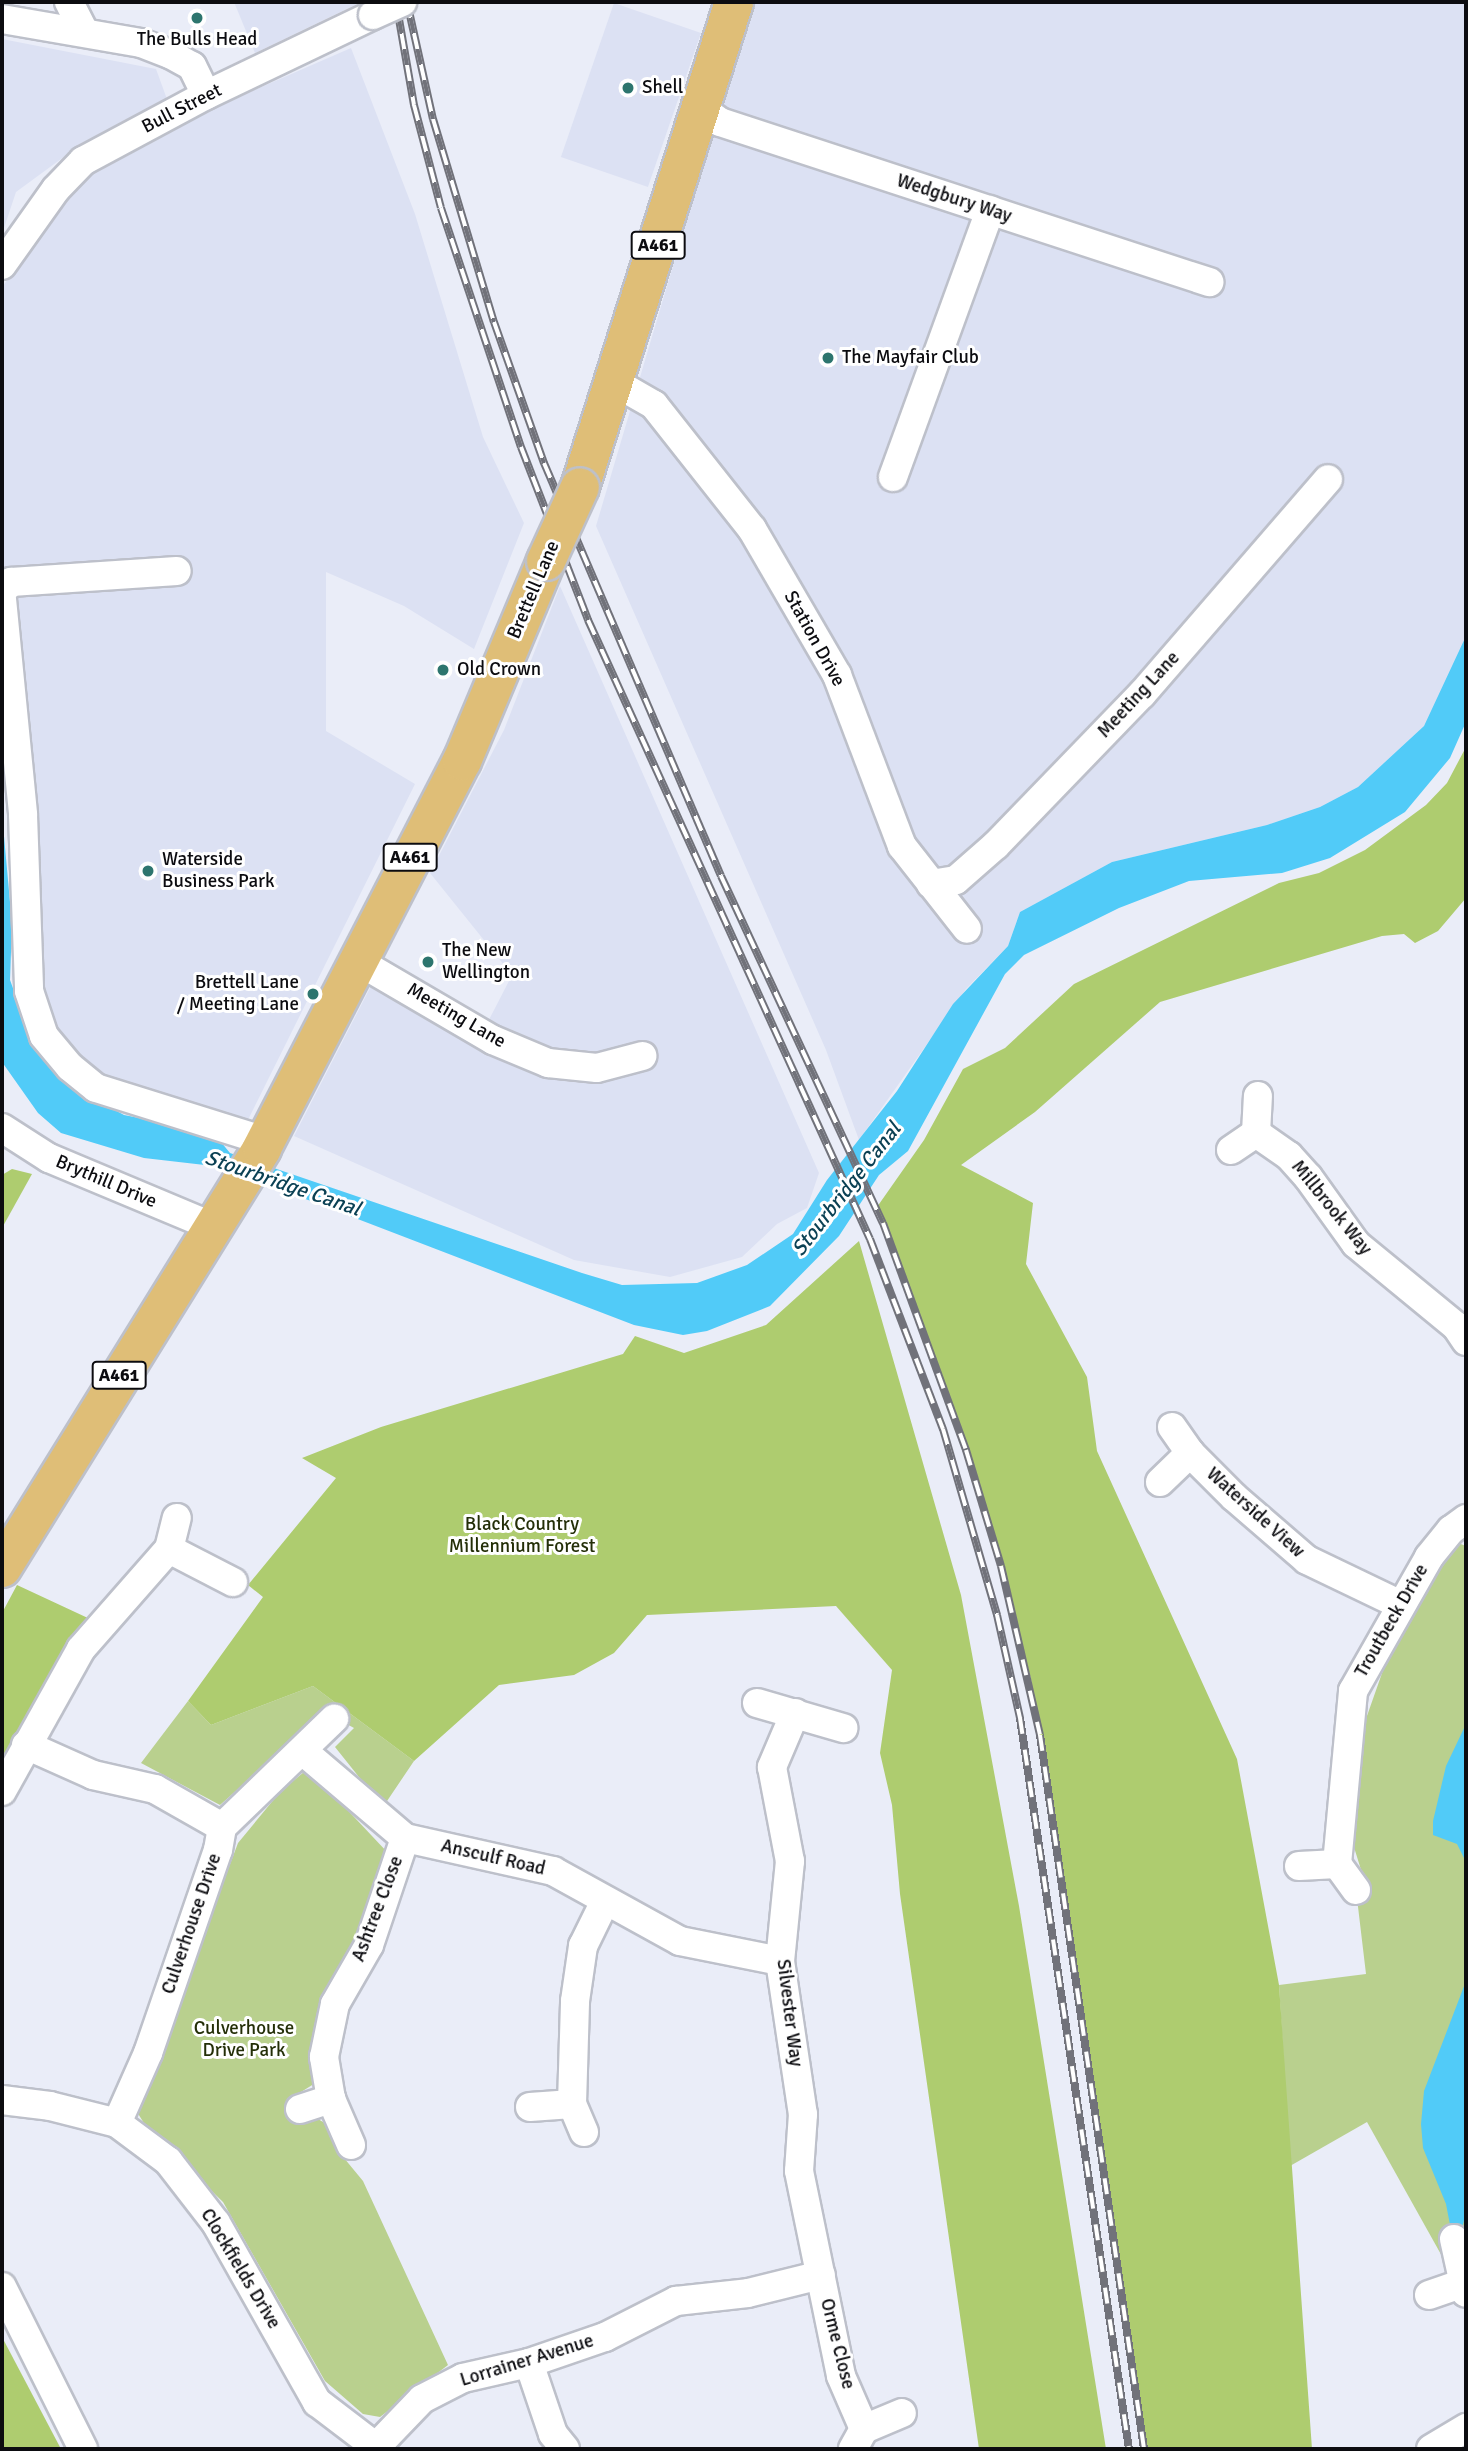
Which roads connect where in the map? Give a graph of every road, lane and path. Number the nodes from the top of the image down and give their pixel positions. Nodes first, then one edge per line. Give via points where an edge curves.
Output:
1 (69, 2) edge
2 (402, 2) edge
3 (734, 2) edge
4 (2, 19) edge
5 (84, 32) junction
6 (206, 95) junction
7 (702, 109) junction
8 (990, 210) junction
9 (2, 265) edge
10 (1209, 282) dead end
11 (614, 382) junction
12 (893, 477) dead end
13 (1328, 479) dead end
14 (177, 571) dead end
15 (2, 591) edge
16 (2, 599) edge
17 (931, 884) junction
18 (967, 929) dead end
19 (356, 960) junction
20 (642, 1056) dead end
21 (1258, 1097) dead end
22 (2, 1128) edge
23 (1255, 1133) junction
24 (263, 1145) junction
25 (1231, 1150) dead end
26 (214, 1227) junction
27 (1463, 1328) edge
28 (1172, 1427) dead end
29 (1190, 1453) junction
30 (1160, 1482) dead end
31 (177, 1518) dead end
32 (1466, 1519) edge
33 (169, 1549) junction
34 (2, 1568) edge
35 (233, 1582) dead end
36 (1399, 1604) junction
37 (757, 1703) dead end
38 (795, 1713) junction
39 (334, 1719) dead end
40 (843, 1728) dead end
41 (26, 1745) junction
42 (304, 1752) junction
43 (2, 1791) edge
44 (222, 1827) junction
45 (405, 1838) junction
46 (1337, 1864) junction
47 (1299, 1866) dead end
48 (1356, 1890) dead end
49 (606, 1901) junction
50 (780, 1961) junction
51 (331, 2099) junction
52 (2, 2100) edge
53 (572, 2104) junction
54 (530, 2107) dead end
55 (300, 2109) dead end
56 (117, 2123) junction
57 (584, 2133) dead end
58 (351, 2146) dead end
59 (1454, 2239) dead end
60 (821, 2275) junction
61 (2, 2287) edge
62 (1465, 2288) edge
63 (1429, 2295) dead end
64 (529, 2363) junction
65 (902, 2413) dead end
66 (1466, 2428) edge
67 (859, 2439) edge
68 (375, 2448) edge
69 (83, 2449) edge
70 (565, 2449) edge
71 (1431, 2449) edge

1 - 5 street
2 - 6 street, Bull Street, bridge
3 - 7 main road, Brettell Lane / A461
4 - 5 street
5 - 6 street via 170,54 192,66
6 - 9 street, Bull Street via 83,161 56,189
7 - 8 street, Wedgbury Way via 720,122
7 - 11 main road, Brettell Lane / A461
8 - 10 street, Wedgbury Way
8 - 12 street
11 - 17 street, Station Drive via 654,405 752,529 837,675 902,846
11 - 19 main road, Brettell Lane / A461, bridge via 580,487 462,761
13 - 17 street, Meeting Lane via 1151,684 996,845 956,880
14 - 15 street via 11,582
16 - 24 street via 23,815 29,991 44,1036 70,1068 96,1088
17 - 18 street, Station Drive
19 - 20 street, Meeting Lane via 493,1040 548,1063 597,1068
19 - 24 main road, Brettell Lane / A461
21 - 23 street
22 - 26 street, Brythill Drive via 49,1158
23 - 25 street
23 - 27 street, Millbrook Way via 1289,1156 1356,1244
24 - 26 main road, A461
26 - 34 main road, A461 via 40,1500
28 - 29 street, Waterside View
29 - 30 street, Waterside View
29 - 36 street, Waterside View via 1307,1560
31 - 33 street
32 - 36 street, Troutbeck Drive via 1436,1548
33 - 35 street
33 - 41 street via 81,1649
36 - 46 street, Troutbeck Drive via 1353,1691
37 - 38 street
38 - 40 street
38 - 50 street, Silvester Way via 772,1767 790,1861
39 - 42 street, Culverhouse Drive
41 - 43 street
41 - 44 street via 93,1775 155,1789
42 - 44 street, Culverhouse Drive
42 - 45 street, Ansculf Road
44 - 56 street, Culverhouse Drive via 148,2053
45 - 49 street, Ansculf Road via 553,1871
45 - 51 street, Ashtree Close via 369,1945 335,2004 324,2057
46 - 47 street
46 - 48 street
49 - 50 street, Ansculf Road via 680,1941
49 - 53 street via 583,1946 575,2001
50 - 60 street, Silvester Way via 803,2114 799,2171
51 - 55 street
51 - 58 street, Ashtree Close
52 - 56 street, Clockfields Drive
53 - 54 street
53 - 57 street
56 - 68 street, Clockfields Drive via 168,2161 216,2223 317,2402
59 - 62 street
60 - 64 street, Lorrainer Avenue via 748,2293 676,2301 604,2337
60 - 67 street, Orme Close
61 - 69 street
62 - 63 street
64 - 68 street, Lorrainer Avenue via 463,2378 422,2399
64 - 70 street via 553,2434
65 - 67 street
66 - 71 street

